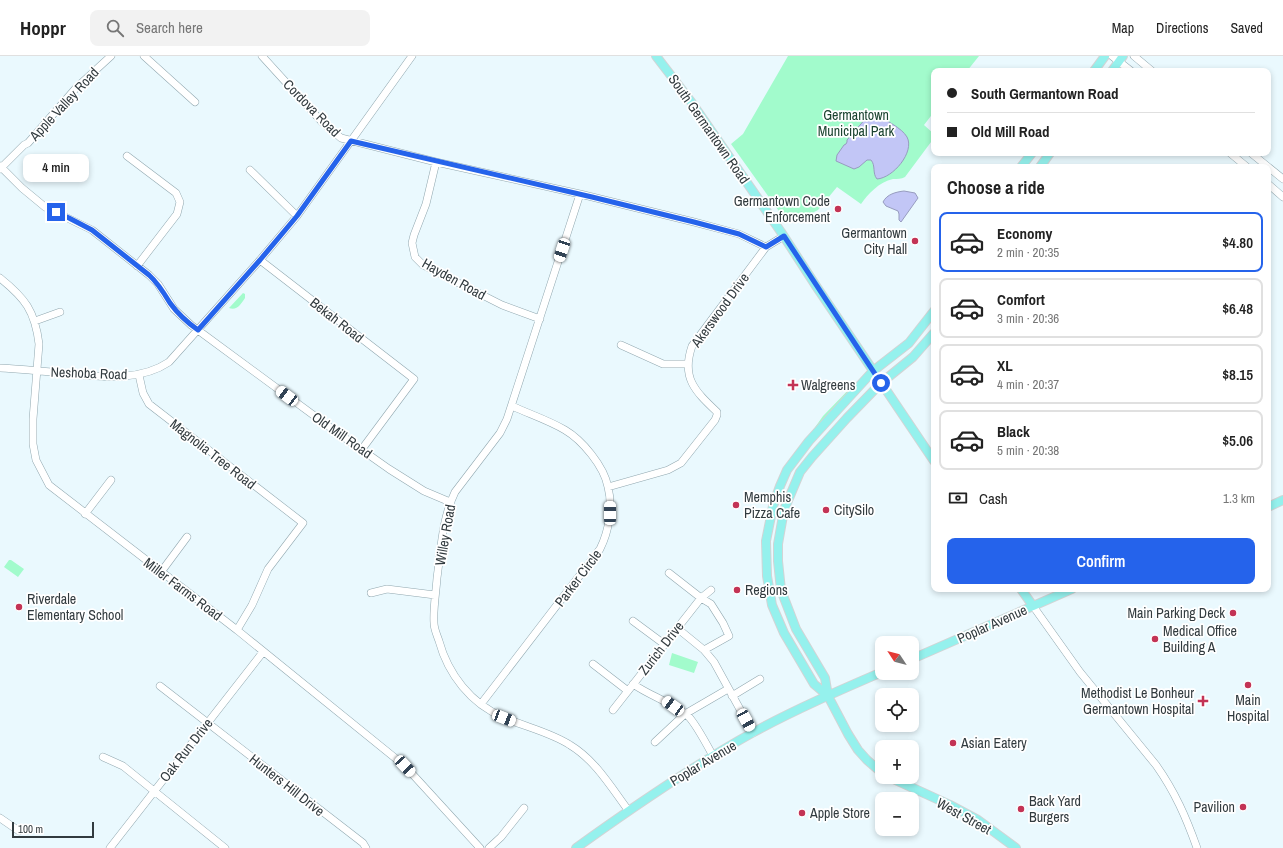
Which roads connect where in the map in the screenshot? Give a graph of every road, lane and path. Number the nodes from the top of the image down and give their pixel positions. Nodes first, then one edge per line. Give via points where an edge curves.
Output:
1 (111, 56) edge
2 (144, 56) edge
3 (262, 56) edge
4 (412, 56) edge
5 (656, 56) edge
6 (1105, 56) edge
7 (1134, 56) edge
8 (1118, 58) edge
9 (1096, 68) edge
10 (1113, 68) edge
11 (1127, 68) edge
12 (1148, 68) edge
13 (195, 102) dead end
14 (351, 141) junction
15 (126, 156) dead end
16 (1048, 156) edge
17 (1234, 156) edge
18 (1255, 156) edge
19 (436, 162) junction
20 (1042, 164) edge
21 (1243, 164) edge
22 (1265, 164) edge
23 (1, 168) edge
24 (1271, 169) edge
25 (250, 170) dead end
26 (1283, 179) edge
27 (1271, 187) edge
28 (580, 194) junction
29 (1283, 197) edge
30 (297, 216) junction
31 (784, 236) junction
32 (766, 247) junction
33 (260, 260) junction
34 (137, 266) junction
35 (0, 278) edge
36 (60, 312) dead end
37 (931, 316) edge
38 (540, 319) junction
39 (35, 321) junction
40 (198, 330) junction
41 (931, 336) edge
42 (621, 344) dead end
43 (687, 364) junction
44 (0, 368) edge
45 (38, 371) junction
46 (873, 371) junction
47 (139, 375) junction
48 (881, 383) junction
49 (512, 406) junction
50 (362, 449) junction
51 (931, 457) edge
52 (111, 480) dead end
53 (608, 487) junction
54 (1283, 500) edge
55 (450, 502) junction
56 (1271, 505) edge
57 (86, 514) junction
58 (186, 537) dead end
59 (161, 572) junction
60 (669, 573) dead end
61 (711, 590) dead end
62 (1023, 592) edge
63 (1065, 592) edge
64 (371, 593) dead end
65 (435, 595) junction
66 (701, 598) junction
67 (1033, 606) junction
68 (633, 620) dead end
69 (677, 628) junction
70 (237, 630) junction
71 (664, 644) junction
72 (704, 650) junction
73 (263, 652) junction
74 (919, 656) edge
75 (593, 664) dead end
76 (875, 675) edge
77 (760, 679) dead end
78 (633, 684) junction
79 (160, 686) dead end
80 (728, 689) junction
81 (628, 691) junction
82 (732, 696) junction
83 (828, 696) junction
84 (481, 704) junction
85 (613, 710) dead end
86 (685, 714) junction
87 (208, 723) junction
88 (753, 733) junction
89 (656, 742) dead end
90 (713, 756) junction
91 (104, 757) dead end
92 (875, 767) edge
93 (904, 784) edge
94 (154, 792) junction
95 (524, 808) dead end
96 (628, 810) junction
97 (0, 818) edge
98 (19, 831) dead end
99 (110, 848) edge
100 (225, 848) edge
101 (366, 848) edge
102 (480, 848) edge
103 (489, 848) edge
104 (576, 848) edge
105 (1016, 848) edge
106 (1197, 848) edge

1 - 23 street, Apple Valley Road via 76,88 28,143
2 - 13 street
3 - 14 street, Cordova Road via 328,127 341,138
4 - 14 street, Neshoba Road
5 - 31 main road, South Germantown Road via 692,103
6 - 9 main road
7 - 12 street
8 - 10 main road
8 - 11 street
14 - 19 street, Cordova Road
14 - 30 street, Neshoba Road
15 - 34 street via 176,193 180,202 177,214
16 - 20 main road
17 - 21 street
18 - 22 street
19 - 28 street, Cordova Road
19 - 38 street, Hayden Road via 426,204 412,243 415,257 424,265 502,305
23 - 34 street, Old Mill Road via 45,207 92,230
24 - 26 street
25 - 30 street
27 - 29 street
28 - 32 street, Cordova Road via 739,234
28 - 38 street, Willey Road
30 - 33 street, Neshoba Road
31 - 32 street, Akerswood Drive
31 - 46 main road, South Germantown Road
32 - 43 street, Akerswood Drive via 699,335 692,346
33 - 40 street, Neshoba Road
33 - 50 street, Bekah Road via 414,379
34 - 40 street, Old Mill Road via 156,282 180,315
35 - 39 street, Miller Farms Road via 23,299
36 - 39 street
37 - 46 main road via 909,342
38 - 49 street, Willey Road
39 - 45 street, Miller Farms Road via 39,344
40 - 47 street, Neshoba Road via 169,362
40 - 50 street, Old Mill Road
41 - 48 main road via 913,357
42 - 43 street via 664,364
43 - 53 street, Akerswood Drive via 689,377 695,389 717,412 715,420 681,463 668,470
44 - 45 street, Neshoba Road
45 - 47 street, Neshoba Road via 106,376
45 - 57 street, Miller Farms Road via 32,429 36,460 49,485
46 - 48 main road, South Germantown Road
46 - 83 main road via 809,441 787,470 773,506 766,541 767,576 772,605 784,633 814,684
47 - 70 street, Magnolia Tree Road via 143,394 149,404 303,523 268,569 252,605
48 - 51 main road, South Germantown Road
48 - 83 main road via 800,472 784,510 778,544 781,590 796,629 825,678
49 - 53 street, Parker Circle via 565,430 578,440 592,455
49 - 55 street, Willey Road via 500,433
50 - 55 street, Old Mill Road via 410,483
52 - 57 street
53 - 84 street, Parker Circle via 609,520 600,549
54 - 56 main road
55 - 65 street, Willey Road via 445,518
57 - 59 street, Miller Farms Road
58 - 59 street
59 - 70 street, Miller Farms Road
60 - 66 street
61 - 66 street, Zurich Drive
62 - 67 main road
63 - 67 main road, Poplar Avenue
64 - 65 street via 386,589
65 - 84 street, Willey Road via 434,624 446,661 460,684
66 - 69 street, Zurich Drive
66 - 72 street via 711,604 724,623 729,636
67 - 74 main road, Poplar Avenue
67 - 106 street via 1080,672 1164,776 1184,812
68 - 71 street
69 - 71 street, Zurich Drive
69 - 72 street
70 - 73 street, Miller Farms Road
71 - 78 street, Zurich Drive
72 - 80 street via 719,670
73 - 87 street, Oak Run Drive
73 - 102 street, Miller Farms Road via 405,766
75 - 81 street
76 - 83 main road, Poplar Avenue
77 - 82 street
78 - 81 street, Zurich Drive
78 - 86 street via 665,700
79 - 87 street, Hunters Hill Drive
80 - 82 street
80 - 86 street
81 - 85 street, Zurich Drive
82 - 88 street
83 - 88 main road, Poplar Avenue
83 - 92 main road via 858,750
84 - 96 street, Willey Road via 501,717 559,738 574,747 592,763
86 - 89 street
86 - 90 street
87 - 94 street, Oak Run Drive
87 - 101 street, Hunters Hill Drive via 363,843
88 - 90 main road, Poplar Avenue
90 - 96 main road, Poplar Avenue
91 - 94 street via 123,766
93 - 105 main road, West Street via 978,820
94 - 99 street, Oak Run Drive
94 - 100 street
95 - 103 street
96 - 104 main road, Poplar Avenue
97 - 98 street

